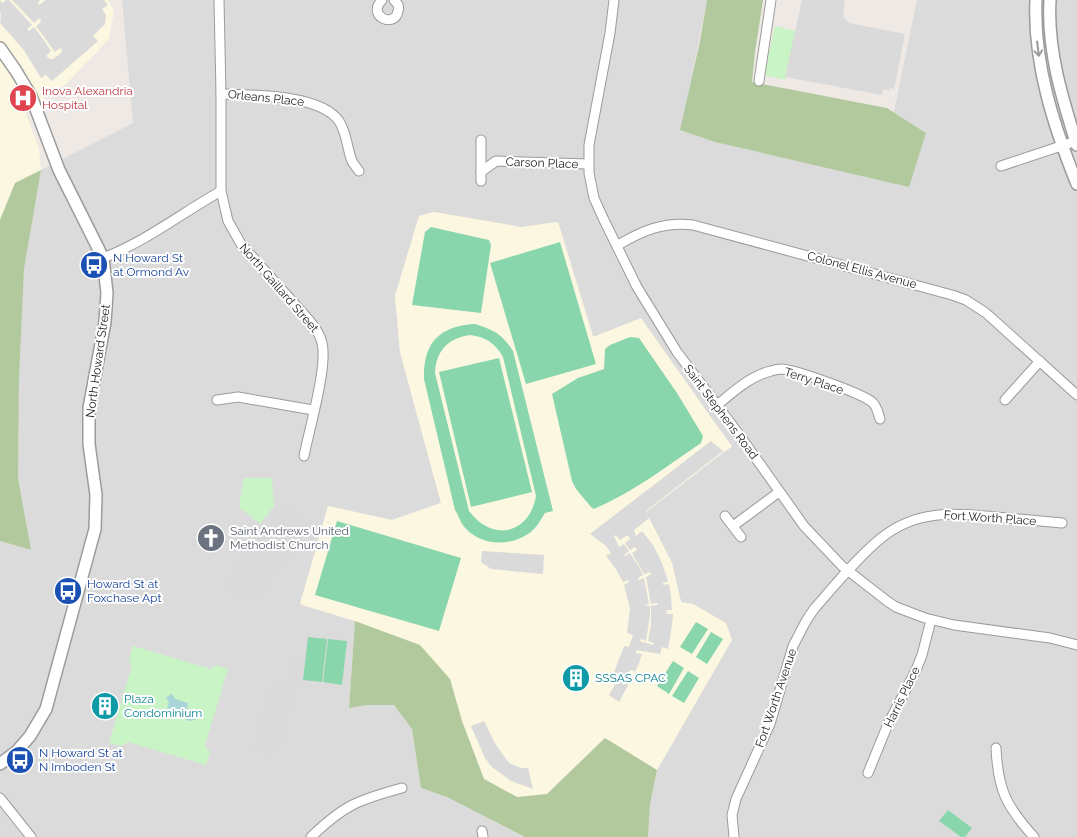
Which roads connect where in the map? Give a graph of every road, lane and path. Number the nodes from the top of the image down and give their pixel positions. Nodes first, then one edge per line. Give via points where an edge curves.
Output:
1 (219, 0) edge
2 (394, 0) edge
3 (614, 0) edge
4 (771, 0) edge
5 (1036, 0) edge
6 (1050, 0) edge
7 (377, 1) edge
8 (0, 48) edge
9 (759, 81) dead end
10 (221, 94) junction
11 (481, 140) dead end
12 (1076, 143) edge
13 (1063, 146) junction
14 (482, 150) junction
15 (496, 162) junction
16 (588, 164) junction
17 (1001, 166) dead end
18 (359, 171) dead end
19 (1077, 184) edge
20 (221, 191) junction
21 (618, 245) junction
22 (103, 258) junction
23 (1040, 360) junction
24 (1077, 395) edge
25 (218, 400) dead end
26 (1005, 400) dead end
27 (716, 406) junction
28 (313, 410) junction
29 (880, 419) dead end
30 (304, 456) dead end
31 (779, 492) junction
32 (725, 516) dead end
33 (1062, 523) dead end
34 (733, 526) junction
35 (741, 536) dead end
36 (848, 571) junction
37 (931, 620) junction
38 (1077, 646) edge
39 (996, 748) dead end
40 (0, 764) edge
41 (868, 773) dead end
42 (402, 788) dead end
43 (0, 798) edge
44 (31, 837) edge
45 (311, 837) edge
46 (734, 837) edge
47 (1034, 837) edge

1 - 10 street, North Gaillard Street
2 - 7 street via 398,12 390,20 380,17
3 - 16 street, Saint Stephens Road via 591,126
4 - 9 street
5 -> 13 street via 1040,63
6 - 12 street via 1053,56
8 - 22 street, North Howard Street via 30,96 58,170
10 - 18 street, Orleans Place via 282,98 324,108 340,121 352,162
10 - 20 street, North Gaillard Street
11 - 14 street, Carson Place
12 - 13 street
13 - 17 street
13 - 19 street
14 - 15 street, Carson Place
14 - 15 street, Carson Place via 481,176
15 - 16 street, Carson Place
16 - 21 street, Saint Stephens Road via 594,198
20 - 22 street
20 - 28 street, North Gaillard Street via 228,222 241,244 320,336 323,360
21 - 23 street, Colonel Ellis Avenue via 645,230 682,224 885,276 966,300
21 - 27 street, Saint Stephens Road via 661,328
22 - 40 street, North Howard Street via 107,282 105,322 88,419 96,495 95,529 46,708 30,736
23 - 24 street, Colonel Ellis Avenue
23 - 26 street
25 - 28 street via 238,397
27 - 29 street, Terry Place via 757,376 781,369 864,397 873,403
27 - 31 street, Saint Stephens Road
28 - 30 street, North Gaillard Street
31 - 34 street
31 - 36 street, Saint Stephens Road via 819,543
32 - 34 street
33 - 36 street, Fort Worth Place via 970,514 930,516 900,526 881,538
34 - 35 street
36 - 37 street, Saint Stephens Road via 896,607
36 - 46 street, Fort Worth Avenue via 814,609 793,646 770,724 736,799 732,815
37 - 38 street, Saint Stephens Road via 1050,638
37 - 41 street, Harris Place via 919,662
39 - 47 street via 1003,794 1014,814
42 - 45 street via 352,804 334,815
43 - 44 street

